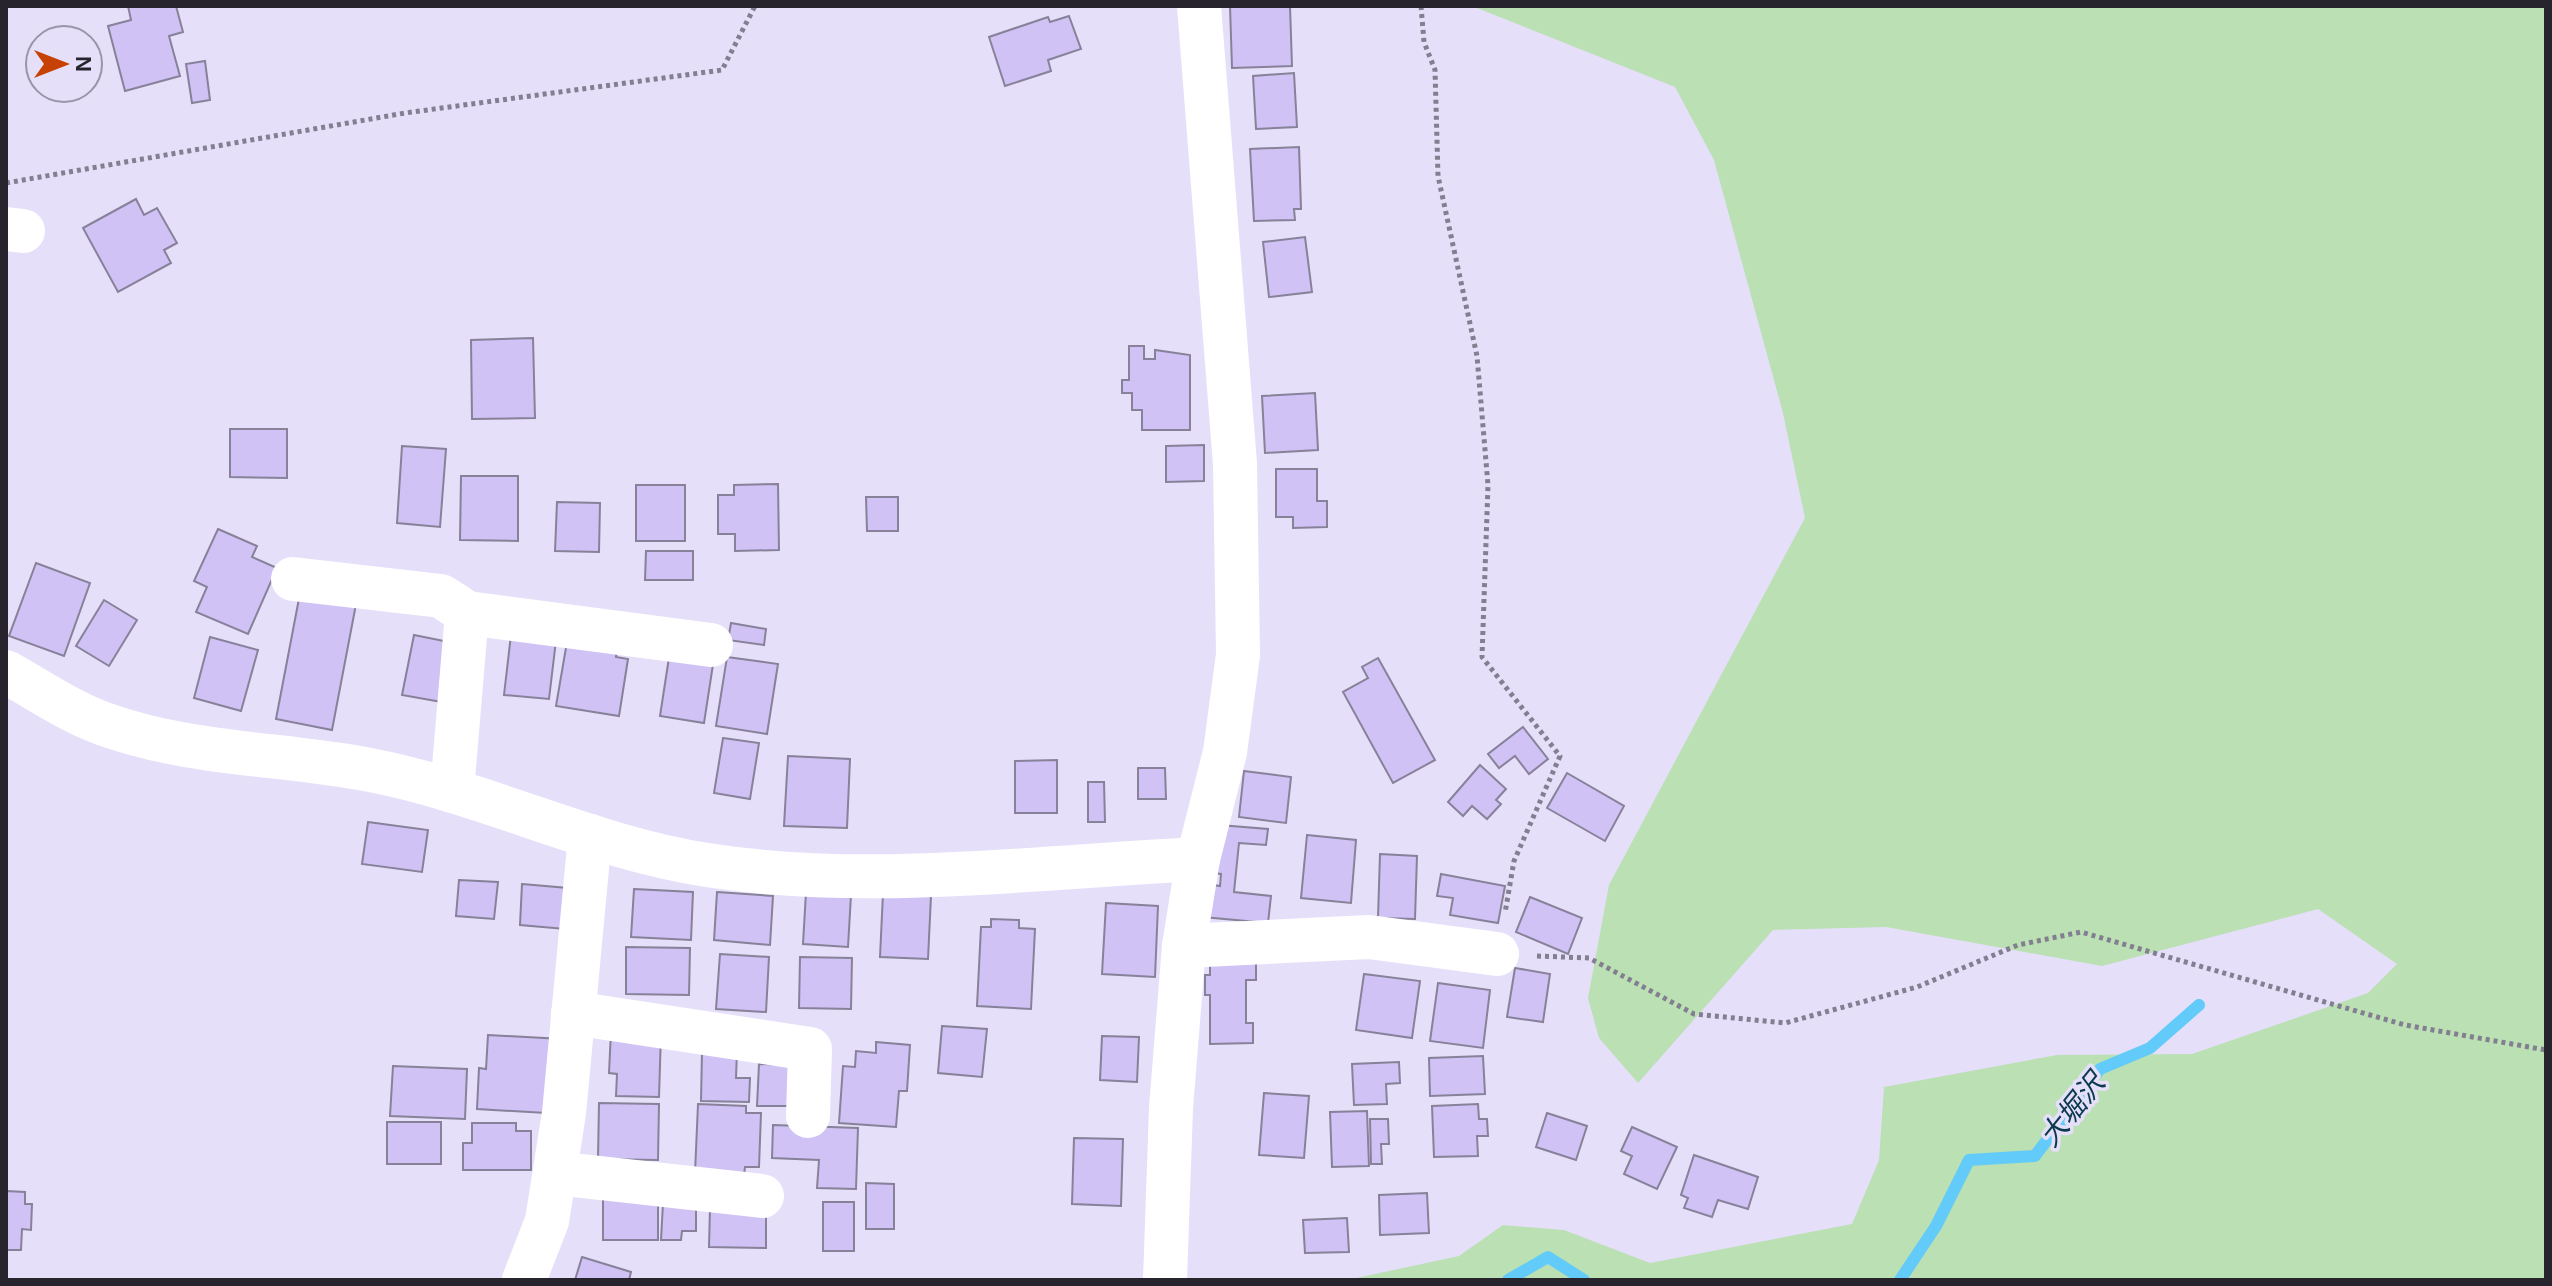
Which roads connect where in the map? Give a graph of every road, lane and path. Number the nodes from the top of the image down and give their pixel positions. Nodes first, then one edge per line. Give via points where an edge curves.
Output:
1 (755, 6) edge
2 (1199, 6) edge
3 (1421, 6) edge
4 (6, 183) edge
5 (293, 579) dead end
6 (467, 613) junction
7 (711, 645) dead end
8 (6, 672) edge
9 (452, 791) junction
10 (590, 836) junction
11 (1198, 859) junction
12 (1184, 946) junction
13 (1497, 954) junction
14 (573, 1013) junction
15 (2546, 1050) edge
16 (808, 1116) dead end
17 (555, 1173) junction
18 (762, 1196) dead end
19 (524, 1280) edge
20 (1165, 1280) edge

1 - 4 path via 722,70 405,113
2 - 11 street via 1235,464 1238,655 1225,752
3 - 13 path via 1424,42 1435,70 1438,176 1477,356 1488,485 1482,657 1560,756 1514,861
5 - 6 street via 441,596
6 - 7 street
6 - 9 street
8 - 9 street via 102,724 197,748 370,770
9 - 10 street
10 - 11 street via 705,865 817,877
10 - 14 street
11 - 12 street
12 - 13 street via 1369,937
12 - 20 street
13 - 15 path via 1589,958 1694,1014 1785,1023 1917,987 2018,945 2081,932 2405,1025
14 - 16 street via 810,1049
14 - 17 street
17 - 18 street
17 - 19 street via 547,1221

